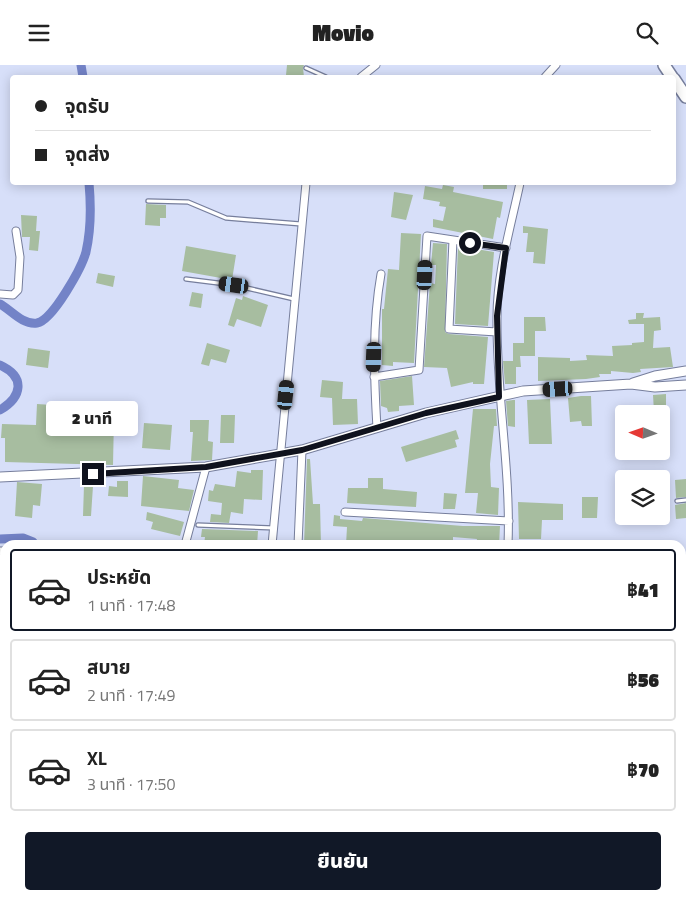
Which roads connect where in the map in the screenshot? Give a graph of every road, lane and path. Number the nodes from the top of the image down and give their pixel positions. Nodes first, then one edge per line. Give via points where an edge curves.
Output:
1 (376, 65) edge
2 (556, 65) edge
3 (306, 67) dead end
4 (322, 75) edge
5 (364, 75) edge
6 (547, 75) edge
7 (676, 82) edge
8 (686, 97) edge
9 (306, 185) edge
10 (520, 185) edge
11 (148, 201) dead end
12 (301, 224) junction
13 (16, 231) dead end
14 (453, 239) junction
15 (506, 248) junction
16 (381, 274) dead end
17 (186, 279) dead end
18 (0, 294) edge
19 (296, 299) junction
20 (497, 332) junction
21 (686, 371) edge
22 (374, 377) junction
23 (631, 384) junction
24 (686, 385) edge
25 (499, 397) junction
26 (377, 428) junction
27 (302, 450) junction
28 (280, 453) junction
29 (206, 467) junction
30 (0, 477) edge
31 (686, 499) edge
32 (677, 501) dead end
33 (345, 512) dead end
34 (509, 521) junction
35 (198, 525) dead end
36 (274, 528) junction
37 (186, 540) edge
38 (273, 540) edge
39 (298, 540) edge
40 (508, 540) edge

1 - 5 street
2 - 6 street
3 - 4 lane
7 - 8 highway
9 - 12 street
10 - 15 street
11 - 12 lane via 188,202 226,218
12 - 19 street
13 - 18 street via 20,257 18,290 13,295
14 - 15 street
14 - 20 street via 449,329
14 - 22 street via 427,236 419,370
15 - 20 street
16 - 22 street via 376,298
17 - 19 lane via 234,285
19 - 28 street
20 - 25 street
21 - 23 street
22 - 26 street
23 - 24 street via 655,387
23 - 25 street via 523,391
25 - 26 street
25 - 34 street
26 - 27 street
27 - 28 street
27 - 39 street
28 - 29 street
28 - 36 street
29 - 30 street
29 - 37 street
31 - 32 lane
33 - 34 street
34 - 40 street
35 - 36 lane
36 - 38 street

